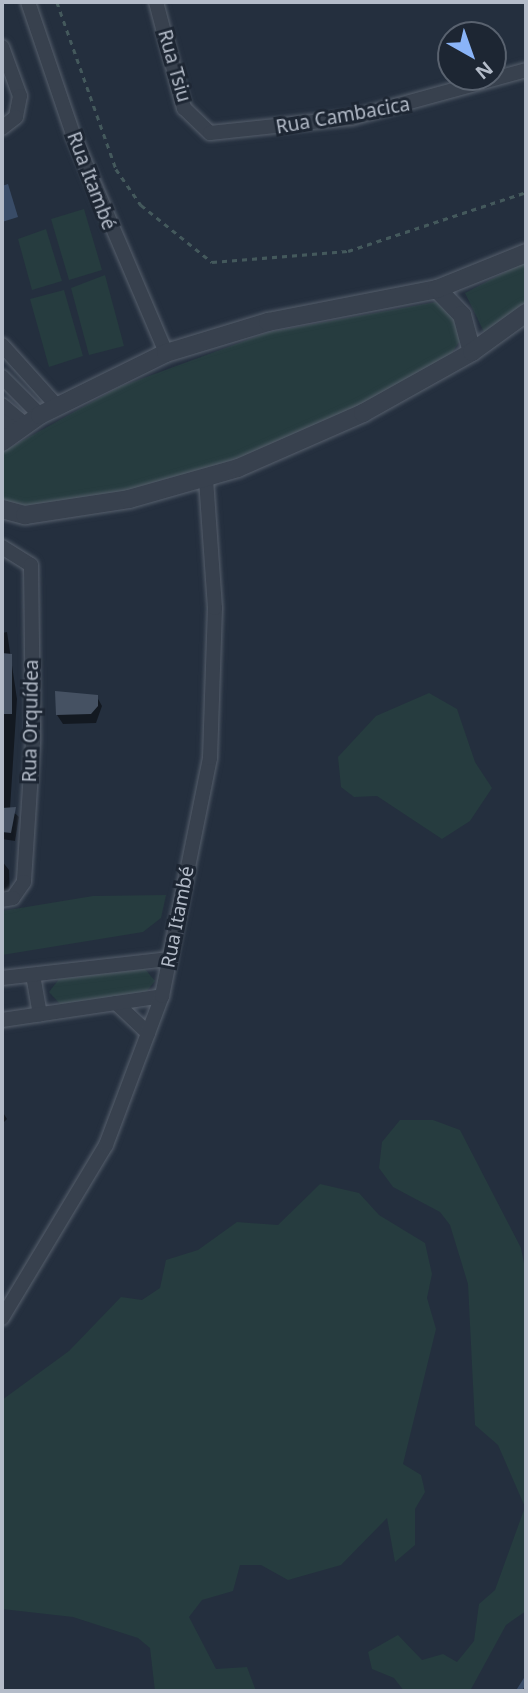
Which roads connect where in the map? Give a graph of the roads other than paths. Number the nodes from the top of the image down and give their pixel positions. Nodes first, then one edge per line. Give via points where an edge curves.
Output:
1 (156, 2) edge
2 (29, 3) edge
3 (2, 47) edge
4 (526, 70) edge
5 (2, 128) edge
6 (198, 128) joint
7 (526, 253) edge
8 (437, 289) junction
9 (526, 313) edge
10 (2, 345) edge
11 (166, 352) junction
12 (472, 352) junction
13 (23, 367) junction
14 (4, 384) edge
15 (2, 405) edge
16 (57, 406) junction
17 (17, 426) edge
18 (206, 479) junction
19 (2, 509) edge
20 (2, 547) edge
21 (2, 900) edge
22 (170, 959) junction
23 (33, 975) junction
24 (2, 978) edge
25 (162, 996) junction
26 (116, 1003) junction
27 (40, 1014) junction
28 (2, 1020) edge
29 (148, 1032) junction
30 (2, 1318) edge

1 - 6 street, Rua Tsiu via 184,108
2 - 11 street, Rua Itambé via 78,148
3 - 5 street via 20,96 16,117
4 - 6 street, Rua Cambacica via 351,118 226,134
7 - 8 street
8 - 11 street via 268,322
8 - 12 street via 462,315
9 - 12 street
10 - 13 street
11 - 16 street
12 - 18 street via 300,442
13 - 14 street
13 - 16 street
14 - 17 street
15 - 17 street
16 - 17 street
18 - 19 street via 60,511
18 - 22 street, Rua Itambé via 215,608 210,758
20 - 21 street, Rua Orquídea via 31,565 33,741 24,882 13,898
22 - 23 street
22 - 25 street, Rua Itambé
23 - 24 street
23 - 27 street
25 - 26 street
25 - 29 street, Rua Itambé
26 - 27 street
26 - 29 street
27 - 28 street
29 - 30 street, Rua Itambé via 106,1145

